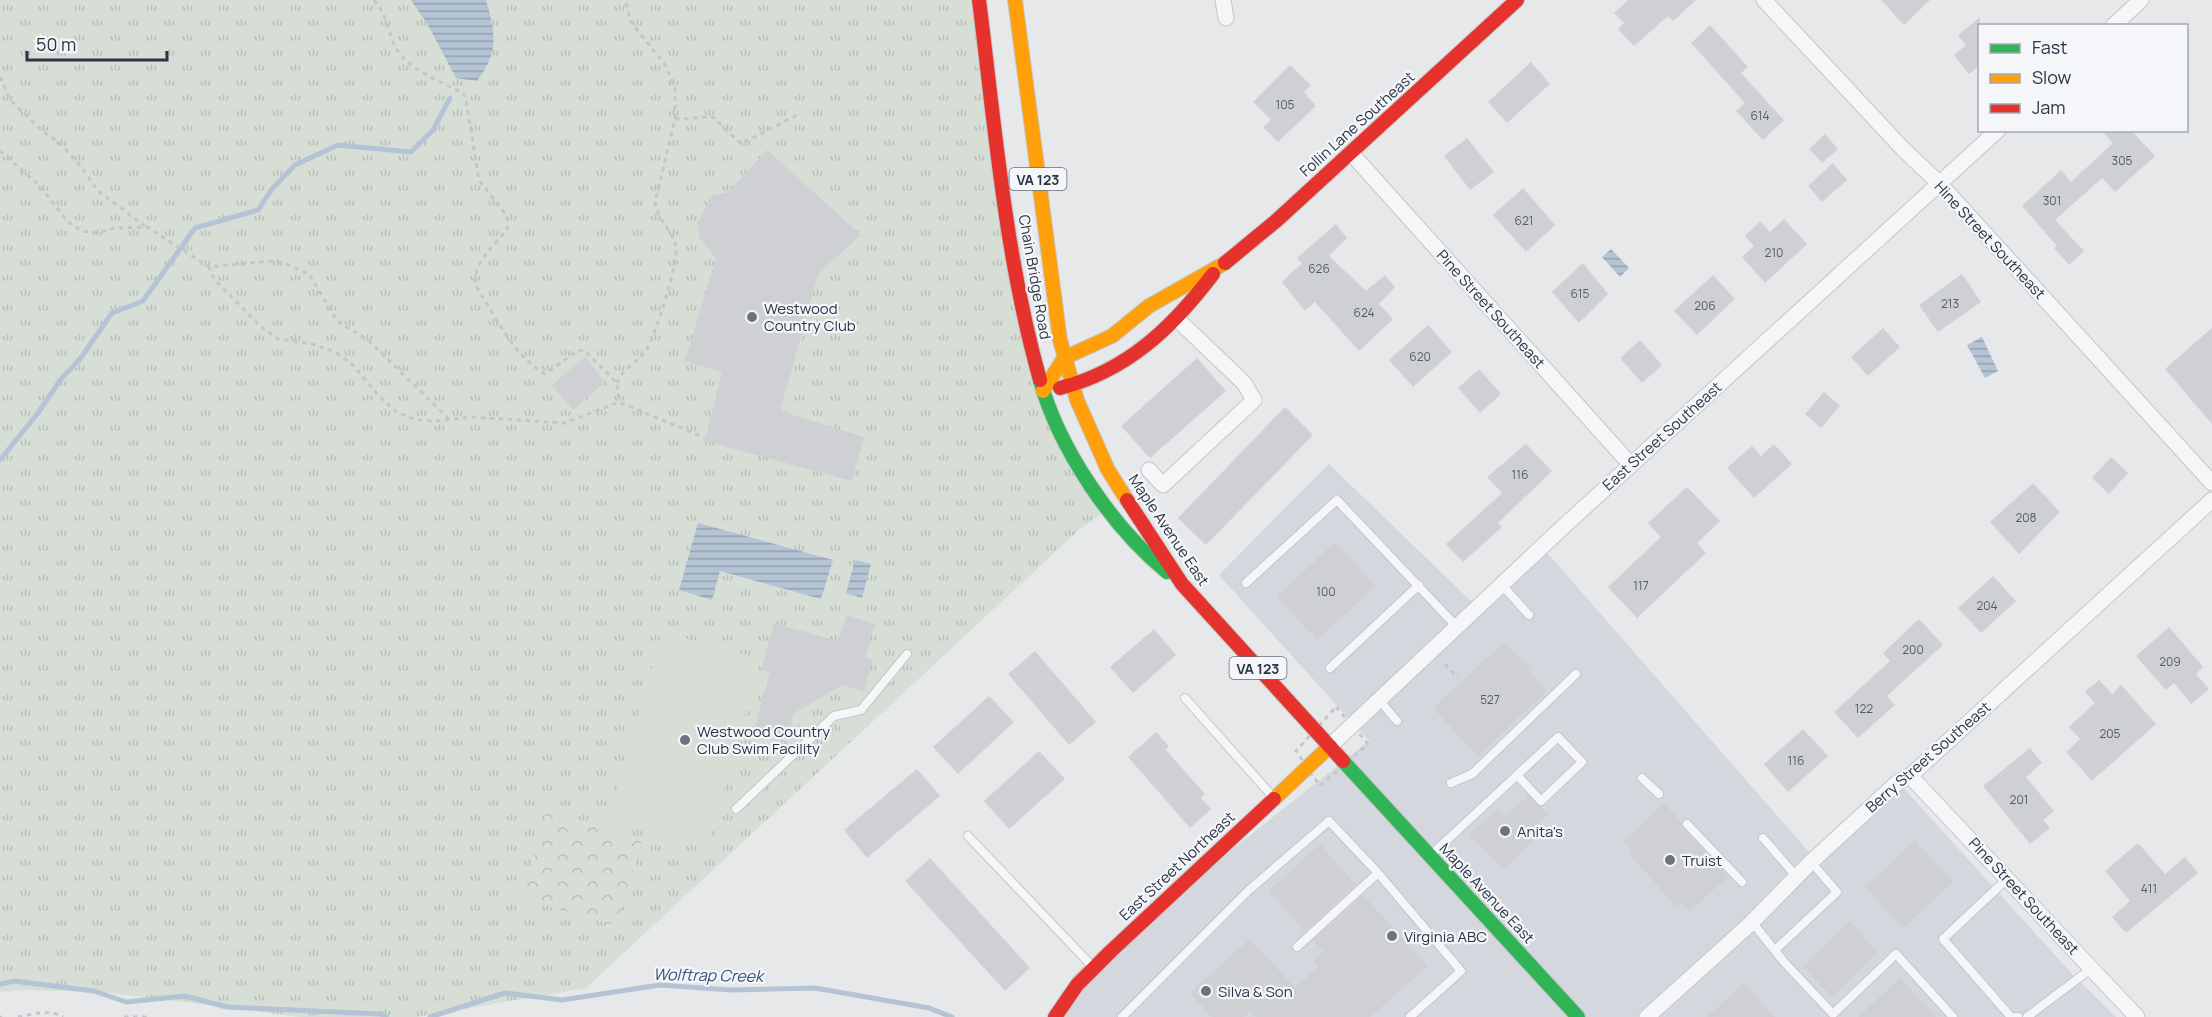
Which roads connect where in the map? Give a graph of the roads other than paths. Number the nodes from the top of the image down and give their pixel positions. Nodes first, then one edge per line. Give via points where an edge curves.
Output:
1 (979, 0) edge
2 (1015, 0) edge
3 (1223, 0) edge
4 (1517, 0) edge
5 (1764, 0) edge
6 (2141, 0) edge
7 (1226, 18) dead end
8 (2115, 24) edge
9 (1996, 132) edge
10 (1351, 153) junction
11 (1939, 183) junction
12 (1216, 270) junction
13 (1177, 319) junction
14 (1064, 358) junction
15 (1072, 386) junction
16 (1043, 391) junction
17 (1630, 465) junction
18 (1149, 470) dead end
19 (2212, 483) edge
20 (2212, 500) edge
21 (1246, 583) dead end
22 (1182, 584) junction
23 (1419, 585) junction
24 (1502, 585) junction
25 (1529, 615) dead end
26 (1458, 628) junction
27 (907, 654) dead end
28 (1330, 668) dead end
29 (1576, 674) dead end
30 (1185, 698) dead end
31 (1380, 701) junction
32 (1397, 721) dead end
33 (1330, 746) junction
34 (1517, 776) junction
35 (1910, 776) junction
36 (1642, 778) dead end
37 (1451, 783) dead end
38 (1659, 795) dead end
39 (1274, 798) junction
40 (736, 809) dead end
41 (1687, 824) dead end
42 (968, 836) dead end
43 (1763, 838) dead end
44 (1430, 856) junction
45 (1811, 862) junction
46 (1378, 873) junction
47 (1796, 876) junction
48 (2008, 878) junction
49 (1742, 882) dead end
50 (1752, 922) junction
51 (1297, 947) dead end
52 (1776, 949) junction
53 (1094, 968) junction
54 (2092, 968) junction
55 (1651, 1015) edge
56 (1055, 1017) edge
57 (1122, 1017) edge
58 (1410, 1017) edge
59 (1578, 1017) edge
60 (1953, 1017) edge
61 (2018, 1017) edge
62 (2027, 1017) edge
63 (2137, 1017) edge

1 - 16 main road, Chain Bridge Road / VA 123 via 1013,264 1022,317
2 - 14 main road, Maple Avenue East / VA 123 via 1049,271
3 - 7 street
4 - 10 main road, Follin Lane Southeast
5 - 11 street, Hine Street Southeast
6 - 8 street
9 - 11 street, East Street Southeast
10 - 12 main road, Follin Lane Southeast
10 - 17 street, Pine Street Southeast
11 - 17 street, East Street Southeast
11 - 19 street, Hine Street Southeast
12 - 13 main road, Follin Lane Southeast
12 - 14 main road, Follin Lane Southeast via 1149,306 1112,336
13 - 15 main road, Follin Lane Southeast via 1123,363
13 - 18 street via 1244,383 1254,400 1163,485
14 - 15 main road, Maple Avenue East / VA 123
14 - 16 main road, Follin Lane Southeast
15 - 16 main road, Follin Lane Southeast
15 - 22 main road, Maple Avenue East / VA 123 via 1108,470
16 - 22 main road, Chain Bridge Road / VA 123 via 1064,438 1119,527
17 - 24 street, East Street Southeast
20 - 35 street, Berry Street Southeast
21 - 23 lane via 1337,500
22 - 33 main road, Maple Avenue East / VA 123
23 - 26 lane
23 - 28 lane
24 - 25 lane
24 - 26 street, East Street Southeast
26 - 31 street, East Street Southeast
27 - 40 lane via 861,710 834,716
29 - 37 lane via 1472,774
30 - 39 lane
31 - 32 lane
31 - 33 street, East Street Southeast
33 - 39 main road, East Street Northeast
33 - 44 main road, Maple Avenue East / VA 123
34 - 34 lane via 1558,738 1582,762 1541,801
34 - 44 lane
35 - 45 street, Berry Street Southeast via 1898,782
35 - 48 street, Pine Street Southeast
36 - 38 lane
39 - 53 main road, East Street Northeast
41 - 49 lane
42 - 53 lane
43 - 47 lane
44 - 59 main road, Maple Avenue East / VA 123
45 - 47 street, Berry Street Southeast
45 - 52 lane via 1837,892
46 - 51 lane
46 - 57 lane via 1329,821 1250,890
46 - 58 lane via 1461,971
47 - 50 street, Berry Street Southeast
48 - 54 street, Pine Street Southeast
48 - 61 lane via 1943,939 2012,1017
50 - 52 lane
50 - 55 street, Berry Street Southeast
52 - 60 lane via 1833,1014 1896,954
53 - 56 main road, East Street Northeast
54 - 62 lane
54 - 63 street, Pine Street Southeast

